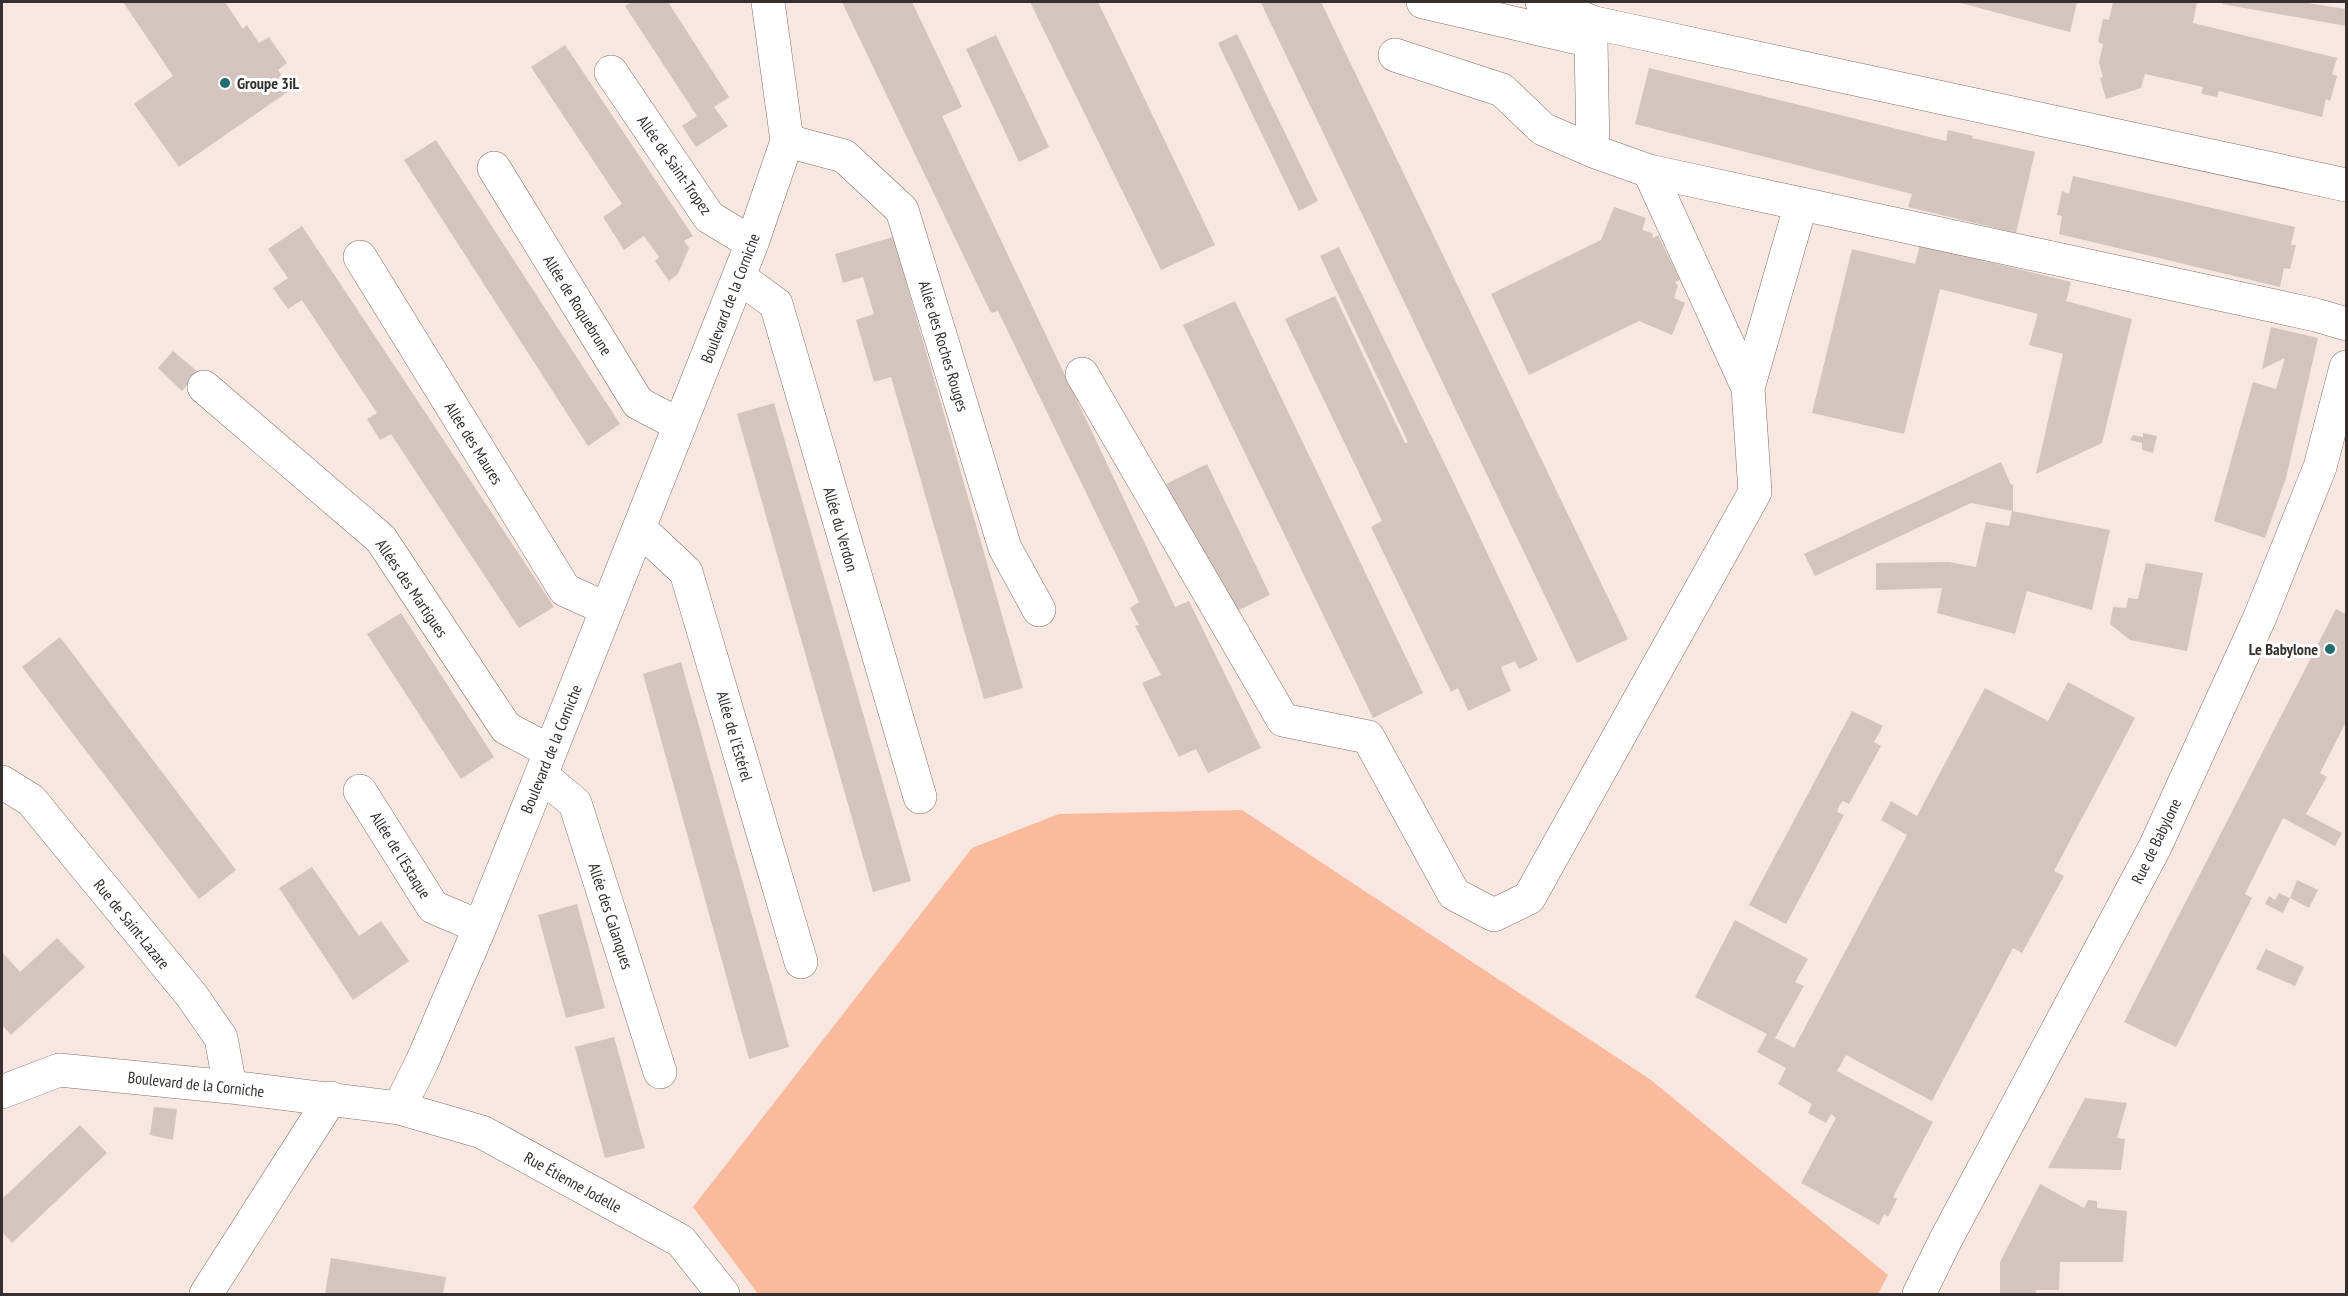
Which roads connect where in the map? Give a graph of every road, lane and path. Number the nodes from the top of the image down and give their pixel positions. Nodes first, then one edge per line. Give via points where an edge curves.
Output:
1 (768, 2) edge
2 (1423, 2) edge
3 (1542, 2) edge
4 (1593, 32) junction
5 (1395, 55) dead end
6 (611, 72) dead end
7 (787, 141) junction
8 (1593, 151) junction
9 (494, 168) dead end
10 (1649, 171) junction
11 (2346, 186) edge
12 (1801, 204) junction
13 (752, 243) junction
14 (360, 257) dead end
15 (739, 277) junction
16 (2346, 324) edge
17 (2346, 367) edge
18 (1082, 374) dead end
19 (204, 387) dead end
20 (1748, 388) junction
21 (680, 425) junction
22 (639, 528) junction
23 (607, 609) junction
24 (1039, 610) dead end
25 (546, 763) junction
26 (2, 782) edge
27 (360, 791) dead end
28 (920, 797) dead end
29 (480, 927) junction
30 (801, 962) dead end
31 (660, 1072) dead end
32 (230, 1087) junction
33 (2, 1092) edge
34 (331, 1098) junction
35 (399, 1108) junction
36 (206, 1294) edge
37 (723, 1294) edge
38 (1919, 1294) edge

1 - 7 street, Boulevard de la Corniche
2 - 4 street
3 - 4 street
4 - 8 street
4 - 11 street
5 - 8 street via 1502,90 1543,129
6 - 13 street, Allée de Saint-Tropez via 709,217
7 - 13 street, Boulevard de la Corniche
7 - 24 street, Allée des Roches Rouges via 844,156 902,210 1005,548
8 - 10 street
9 - 21 street, Allée de Roquebrune via 638,403
10 - 12 street
10 - 20 street
12 - 16 street
12 - 20 street
13 - 15 street, Boulevard de la Corniche
14 - 23 street, Allée des Maures via 565,590
15 - 21 street, Boulevard de la Corniche
15 - 28 street, Allée du Verdon via 776,304
17 - 38 street, Rue de Babylone via 2316,478 2260,617 2155,847
18 - 20 street via 1283,720 1368,737 1454,894 1494,915 1529,898 1755,492
19 - 25 street, Allées des Martigues via 381,539 506,728
21 - 22 street, Boulevard de la Corniche
22 - 23 street, Boulevard de la Corniche
22 - 30 street, Allée de l'Estérel via 686,572
23 - 25 street, Boulevard de la Corniche
25 - 29 street, Boulevard de la Corniche
25 - 31 street, Allée des Calanques via 575,803
26 - 32 street, Rue de Saint-Lazare via 31,800 192,996 221,1038
27 - 29 street, Allée de l'Estaque via 433,907
29 - 35 street, Boulevard de la Corniche
32 - 33 street, Boulevard de la Corniche via 59,1070
32 - 34 street, Boulevard de la Corniche
34 - 35 street, Boulevard de la Corniche
34 - 36 street
35 - 37 street, Rue Étienne Jodelle via 482,1132 681,1241

